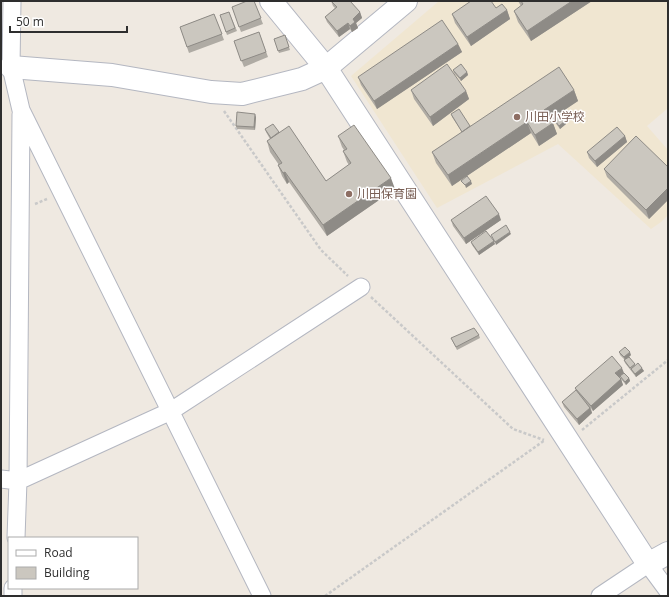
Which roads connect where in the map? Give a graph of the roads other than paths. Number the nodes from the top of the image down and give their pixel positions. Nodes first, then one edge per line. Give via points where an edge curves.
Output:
1 (12, 1) edge
2 (271, 1) edge
3 (406, 1) edge
4 (6, 66) edge
5 (326, 68) junction
6 (21, 110) junction
7 (361, 288) dead end
8 (171, 411) junction
9 (1, 479) edge
10 (18, 481) junction
11 (16, 537) edge
12 (668, 553) edge
13 (648, 564) junction
14 (668, 591) edge
15 (262, 596) edge
16 (600, 596) edge

1 - 4 street
2 - 5 street
3 - 5 street
4 - 5 street via 112,74 211,92 242,94 302,79
4 - 6 street
5 - 13 street
6 - 8 street
6 - 10 street
7 - 8 street
8 - 10 street
8 - 15 street
9 - 10 street
10 - 11 street
12 - 13 street
13 - 14 street
13 - 16 street

